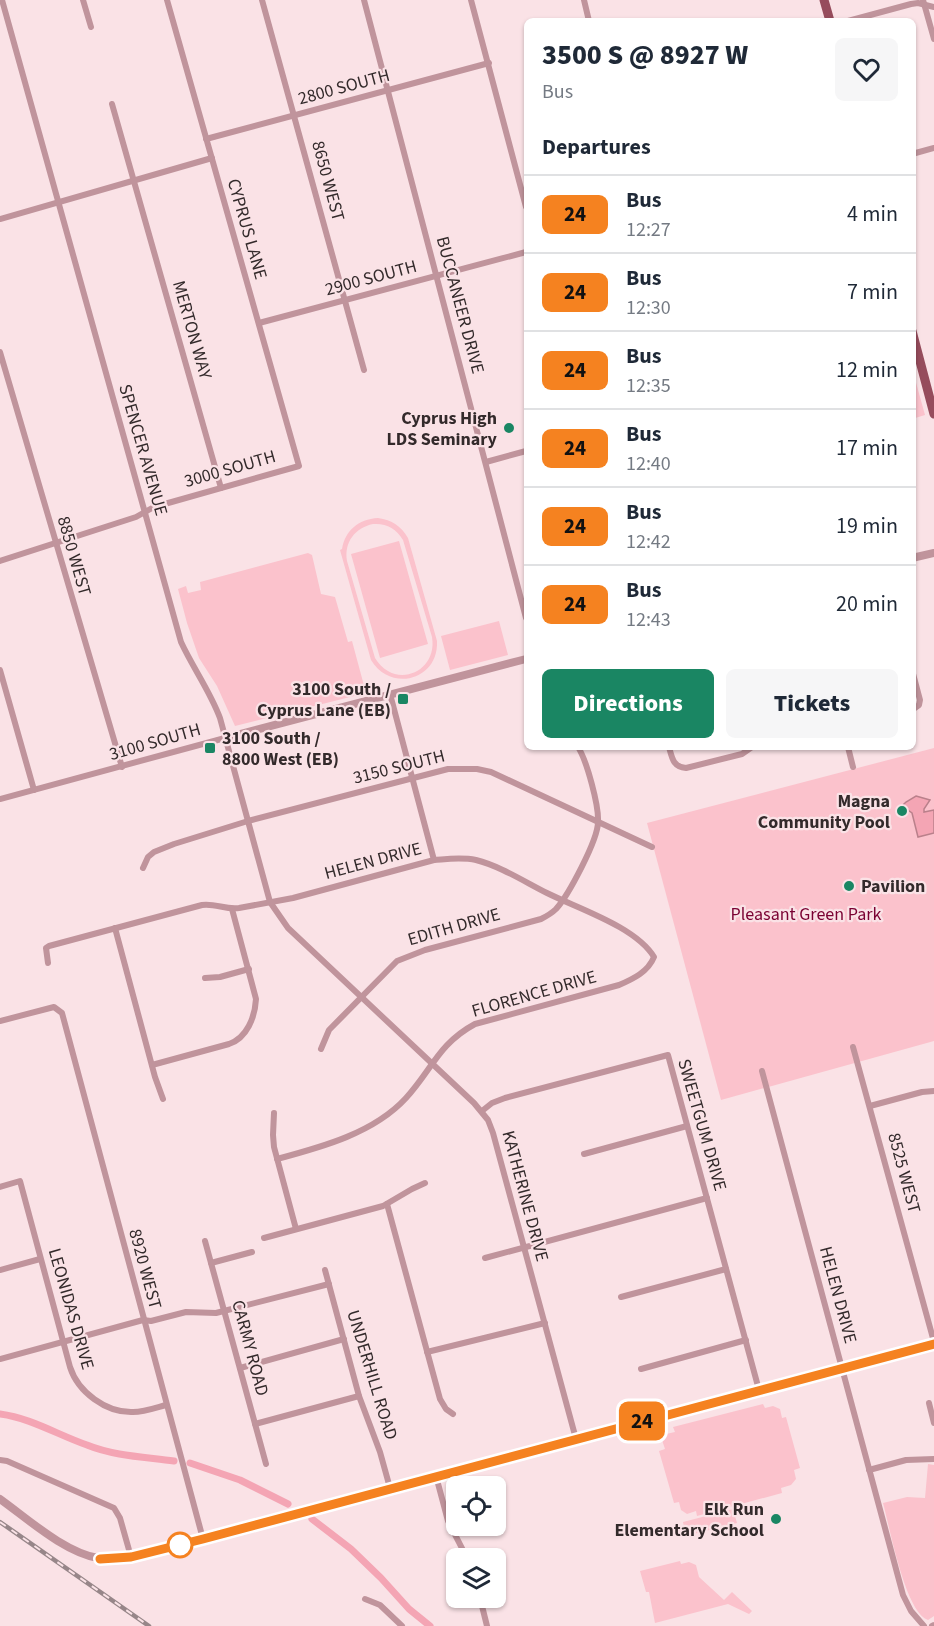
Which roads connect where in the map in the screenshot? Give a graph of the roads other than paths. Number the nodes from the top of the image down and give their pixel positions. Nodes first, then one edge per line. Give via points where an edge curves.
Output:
1 (2, 0) edge
2 (83, 0) edge
3 (167, 0) edge
4 (262, 0) edge
5 (364, 0) edge
6 (471, 0) edge
7 (584, 0) edge
8 (824, 0) edge
9 (924, 2) edge
10 (934, 7) edge
11 (588, 18) edge
12 (829, 18) edge
13 (859, 18) edge
14 (91, 27) dead end
15 (934, 39) edge
16 (489, 63) junction
17 (388, 90) junction
18 (112, 104) dead end
19 (294, 115) junction
20 (206, 139) junction
21 (934, 148) edge
22 (916, 153) edge
23 (212, 158) junction
24 (134, 180) junction
25 (524, 199) edge
26 (57, 202) junction
27 (0, 219) edge
28 (524, 253) edge
29 (437, 276) junction
30 (345, 300) junction
31 (259, 323) junction
32 (916, 344) edge
33 (0, 352) edge
34 (364, 370) dead end
35 (932, 398) edge
36 (934, 414) edge
37 (524, 452) edge
38 (486, 462) junction
39 (299, 466) joint
40 (221, 488) junction
41 (145, 511) junction
42 (55, 543) junction
43 (934, 553) edge
44 (916, 557) edge
45 (0, 561) edge
46 (524, 610) edge
47 (524, 660) edge
48 (0, 670) edge
49 (916, 684) edge
50 (390, 694) junction
51 (916, 707) edge
52 (225, 738) junction
53 (579, 750) edge
54 (670, 750) edge
55 (748, 750) edge
56 (849, 750) edge
57 (853, 767) dead end
58 (122, 768) junction
59 (413, 778) junction
60 (34, 790) junction
61 (0, 799) edge
62 (248, 821) junction
63 (599, 821) junction
64 (652, 847) dead end
65 (434, 860) junction
66 (143, 868) dead end
67 (563, 901) junction
68 (270, 902) junction
69 (232, 909) junction
70 (115, 928) junction
71 (654, 957) joint
72 (48, 963) dead end
73 (249, 969) junction
74 (205, 978) dead end
75 (361, 996) junction
76 (0, 1020) edge
77 (853, 1047) dead end
78 (321, 1049) dead end
79 (432, 1062) junction
80 (152, 1065) junction
81 (762, 1071) dead end
82 (934, 1091) edge
83 (164, 1098) dead end
84 (870, 1106) junction
85 (482, 1111) junction
86 (274, 1113) dead end
87 (687, 1126) junction
88 (584, 1154) dead end
89 (277, 1158) junction
90 (425, 1184) dead end
91 (0, 1187) edge
92 (707, 1198) junction
93 (387, 1204) junction
94 (296, 1229) junction
95 (264, 1238) dead end
96 (205, 1241) dead end
97 (524, 1248) junction
98 (252, 1252) dead end
99 (485, 1258) dead end
100 (40, 1259) junction
101 (211, 1263) junction
102 (726, 1269) junction
103 (0, 1270) edge
104 (325, 1270) dead end
105 (329, 1284) junction
106 (621, 1297) dead end
107 (224, 1311) junction
108 (143, 1320) junction
109 (545, 1323) junction
110 (344, 1339) junction
111 (746, 1340) junction
112 (63, 1342) junction
113 (934, 1343) edge
114 (427, 1352) junction
115 (0, 1359) edge
116 (240, 1368) junction
117 (842, 1368) junction
118 (640, 1369) dead end
119 (759, 1390) junction
120 (359, 1396) junction
121 (929, 1403) dead end
122 (166, 1405) junction
123 (453, 1414) dead end
124 (934, 1423) edge
125 (255, 1424) junction
126 (576, 1439) junction
127 (0, 1460) edge
128 (934, 1460) edge
129 (266, 1464) dead end
130 (869, 1470) junction
131 (436, 1476) junction
132 (390, 1488) junction
133 (0, 1499) edge
134 (203, 1539) junction
135 (462, 1548) edge
136 (131, 1557) junction
137 (365, 1599) dead end
138 (482, 1608) edge
139 (402, 1626) edge
140 (487, 1626) edge
141 (924, 1626) edge

1 - 26 street, SPENCER AVENUE
2 - 14 street
3 - 20 street, CYPRUS LANE
4 - 19 street, 8650 WEST
5 - 17 street, BUCCANEER DRIVE
6 - 16 street
7 - 11 street
8 - 12 main road
9 - 10 street
9 - 13 street
9 - 15 street
16 - 17 street, 2800 SOUTH
16 - 25 street
17 - 19 street, 2800 SOUTH
17 - 29 street, BUCCANEER DRIVE
18 - 24 street, MERTON WAY
19 - 20 street, 2800 SOUTH
19 - 30 street, 8650 WEST
20 - 23 street, CYPRUS LANE
21 - 22 street
23 - 24 street
23 - 31 street, CYPRUS LANE
24 - 26 street
24 - 40 street, MERTON WAY
26 - 27 street
26 - 41 street, SPENCER AVENUE
28 - 29 street, 2900 SOUTH
29 - 30 street, 2900 SOUTH
29 - 38 street, BUCCANEER DRIVE
30 - 31 street, 2900 SOUTH
30 - 34 street, 8650 WEST
31 - 39 street, CYPRUS LANE
32 - 35 main road
33 - 42 street, 8850 WEST
35 - 36 main road
37 - 38 street
38 - 46 street, BUCCANEER DRIVE
39 - 40 street, 3000 SOUTH
40 - 41 street, 3000 SOUTH
41 - 42 street, 3000 SOUTH
41 - 52 street, SPENCER AVENUE via 182,642 214,702
42 - 45 street, 3000 SOUTH
42 - 58 street, 8850 WEST
43 - 44 street
47 - 50 street, 3100 SOUTH
48 - 60 street
49 - 51 street via 920,699
50 - 52 street, 3100 SOUTH
50 - 59 street
52 - 58 street, 3100 SOUTH
52 - 62 street, SPENCER AVENUE
53 - 63 street
54 - 55 street via 677,766 686,768
56 - 57 street
58 - 60 street, 3100 SOUTH
59 - 62 street, 3150 SOUTH
59 - 63 street, 3150 SOUTH via 448,769 491,772
59 - 65 street
60 - 61 street, 3100 SOUTH
62 - 66 street, 3150 SOUTH via 164,848 148,857
62 - 68 street, SPENCER AVENUE
63 - 64 street, 3150 SOUTH
63 - 67 street via 594,840
65 - 67 street, HELEN DRIVE via 456,858 486,864
65 - 68 street, HELEN DRIVE
67 - 71 street, HELEN DRIVE via 618,927
67 - 75 street, EDITH DRIVE via 541,919 407,955 389,967
68 - 69 street, HELEN DRIVE
68 - 75 street, KATHERINE DRIVE via 284,923
69 - 70 street, HELEN DRIVE via 209,904
69 - 73 street
70 - 72 street, HELEN DRIVE via 46,948
70 - 80 street
71 - 79 street, FLORENCE DRIVE via 638,976 619,985 476,1024 452,1039
73 - 74 street
73 - 80 street via 256,1002 243,1036 229,1044
75 - 78 street, EDITH DRIVE via 329,1029
75 - 79 street, KATHERINE DRIVE
76 - 108 street, 8920 WEST via 54,1006 62,1013
77 - 84 street, 8525 WEST
79 - 85 street, KATHERINE DRIVE
79 - 89 street, FLORENCE DRIVE via 398,1106 355,1134
80 - 83 street
81 - 117 street, HELEN DRIVE
82 - 84 street
84 - 113 street, 8525 WEST
85 - 87 street, SWEETGUM DRIVE via 501,1099 668,1055
85 - 97 street, KATHERINE DRIVE via 493,1133
86 - 89 street
87 - 88 street
87 - 92 street, SWEETGUM DRIVE
89 - 94 street
90 - 93 street
91 - 100 street, LEONIDAS DRIVE via 20,1181
92 - 97 street
92 - 102 street, SWEETGUM DRIVE
93 - 94 street
93 - 114 street
94 - 95 street
96 - 101 street, CARMY ROAD
97 - 99 street
97 - 109 street, KATHERINE DRIVE
98 - 101 street
100 - 103 street
100 - 112 street, LEONIDAS DRIVE
101 - 107 street, CARMY ROAD
102 - 106 street
102 - 111 street, SWEETGUM DRIVE
104 - 105 street, UNDERHILL ROAD
105 - 107 street
105 - 110 street, UNDERHILL ROAD
107 - 108 street via 186,1312
107 - 116 street, CARMY ROAD
108 - 112 street
108 - 122 street, 8920 WEST
109 - 114 street
109 - 126 street, KATHERINE DRIVE
110 - 116 street
110 - 120 street, UNDERHILL ROAD
111 - 118 street
111 - 119 street, SWEETGUM DRIVE
112 - 115 street
112 - 122 street, LEONIDAS DRIVE via 72,1374 88,1395 129,1412
113 - 117 street
114 - 123 street via 440,1399
116 - 125 street, CARMY ROAD
117 - 119 street
117 - 130 street, HELEN DRIVE
119 - 126 street
120 - 125 street
120 - 132 street, UNDERHILL ROAD
121 - 124 street
122 - 134 street, 8920 WEST
125 - 129 street, CARMY ROAD
126 - 131 street
127 - 136 street via 114,1508
128 - 130 street via 906,1460
130 - 141 street, HELEN DRIVE via 903,1595
131 - 132 street
131 - 135 street via 448,1521
132 - 134 street
133 - 136 street via 73,1550 100,1559
134 - 136 street
137 - 139 street via 380,1605
138 - 140 street

